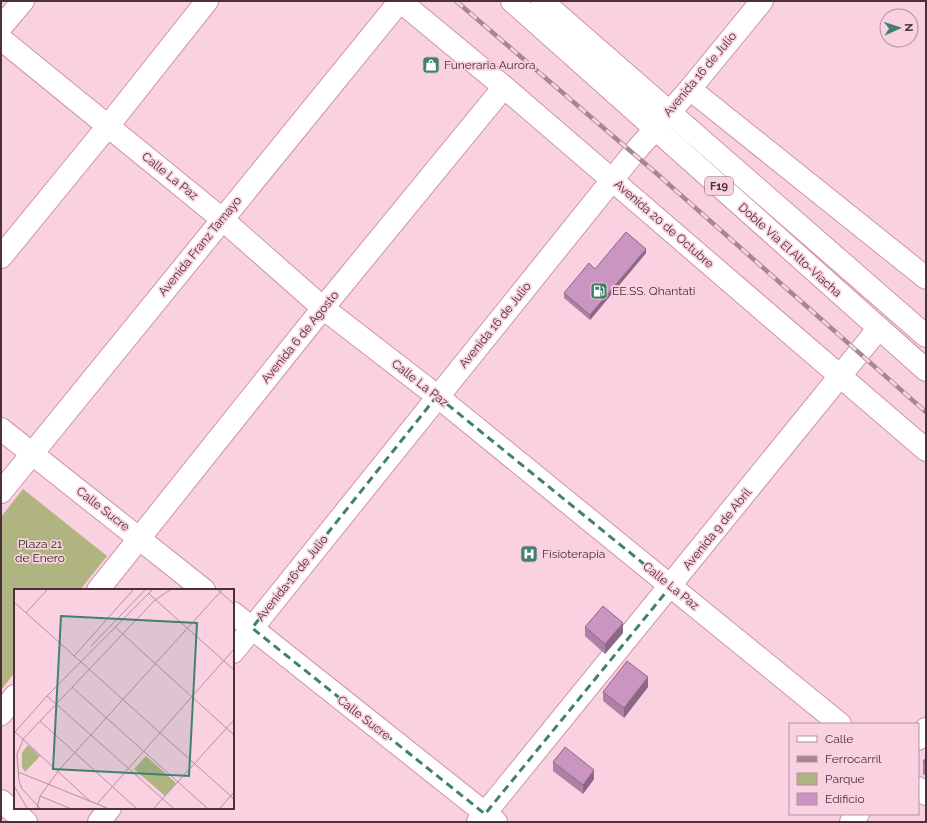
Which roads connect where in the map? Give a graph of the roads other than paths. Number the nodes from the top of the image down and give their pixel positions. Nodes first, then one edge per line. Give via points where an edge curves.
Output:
1 (23, 1) edge
2 (207, 1) edge
3 (400, 1) edge
4 (512, 1) edge
5 (542, 1) edge
6 (762, 1) edge
7 (1, 27) edge
8 (1, 39) edge
9 (504, 86) junction
10 (690, 89) junction
11 (661, 121) junction
12 (108, 126) junction
13 (613, 180) junction
14 (222, 219) junction
15 (1, 257) edge
16 (926, 278) edge
17 (323, 308) junction
18 (879, 328) junction
19 (926, 336) edge
20 (926, 370) edge
21 (840, 375) junction
22 (437, 396) junction
23 (1, 429) edge
24 (926, 450) edge
25 (32, 454) junction
26 (1, 492) edge
27 (139, 537) junction
28 (671, 586) junction
29 (99, 589) edge
30 (203, 589) edge
31 (234, 614) edge
32 (252, 628) junction
33 (234, 651) edge
34 (14, 697) edge
35 (1, 714) edge
36 (839, 723) edge
37 (926, 729) edge
38 (919, 738) edge
39 (1, 801) edge
40 (109, 809) edge
41 (486, 819) edge
42 (26, 822) edge
43 (99, 822) edge

1 - 7 main road
2 - 12 main road
3 - 9 main road, Avenida 20 de Octubre
3 - 14 main road, Avenida Franz Tamayo
4 - 11 main road, Doble Vía El Alto-Viacha / F19
5 - 11 main road, Doble Vía El Alto-Viacha / F19
6 - 10 main road, Avenida 16 de Julio
8 - 12 main road, Calle La Paz
9 - 13 main road, Avenida 20 de Octubre
9 - 17 main road, Avenida 6 de Agosto
10 - 11 main road, Avenida 16 de Julio
10 - 16 main road
11 - 13 main road, Avenida 16 de Julio
11 - 18 main road, Doble Vía El Alto-Viacha / F19
11 - 19 main road, Doble Vía El Alto-Viacha / F19
12 - 14 main road, Calle La Paz
12 - 15 main road
13 - 21 main road, Avenida 20 de Octubre
13 - 22 main road, Avenida 16 de Julio
14 - 17 main road, Calle La Paz
14 - 25 main road, Avenida Franz Tamayo
17 - 22 main road, Calle La Paz
17 - 27 main road, Avenida 6 de Agosto
18 - 20 main road, Doble Vía El Alto-Viacha / F19
18 - 21 main road, Avenida 9 de Abril
21 - 24 main road, Avenida 20 de Octubre
21 - 28 main road, Avenida 9 de Abril
22 - 28 main road, Calle La Paz
22 - 32 main road, Avenida 16 de Julio
23 - 25 main road, Calle Sucre
25 - 26 main road, Avenida Franz Tamayo
25 - 27 main road, Calle Sucre
27 - 29 main road, Avenida 6 de Agosto
27 - 30 main road, Calle Sucre
28 - 36 main road, Calle La Paz
28 - 41 main road, Avenida 9 de Abril
31 - 32 main road, Calle Sucre
32 - 33 main road, Avenida 16 de Julio
32 - 41 main road, Calle Sucre
34 - 35 main road
37 - 38 main road
39 - 42 main road
40 - 43 main road

